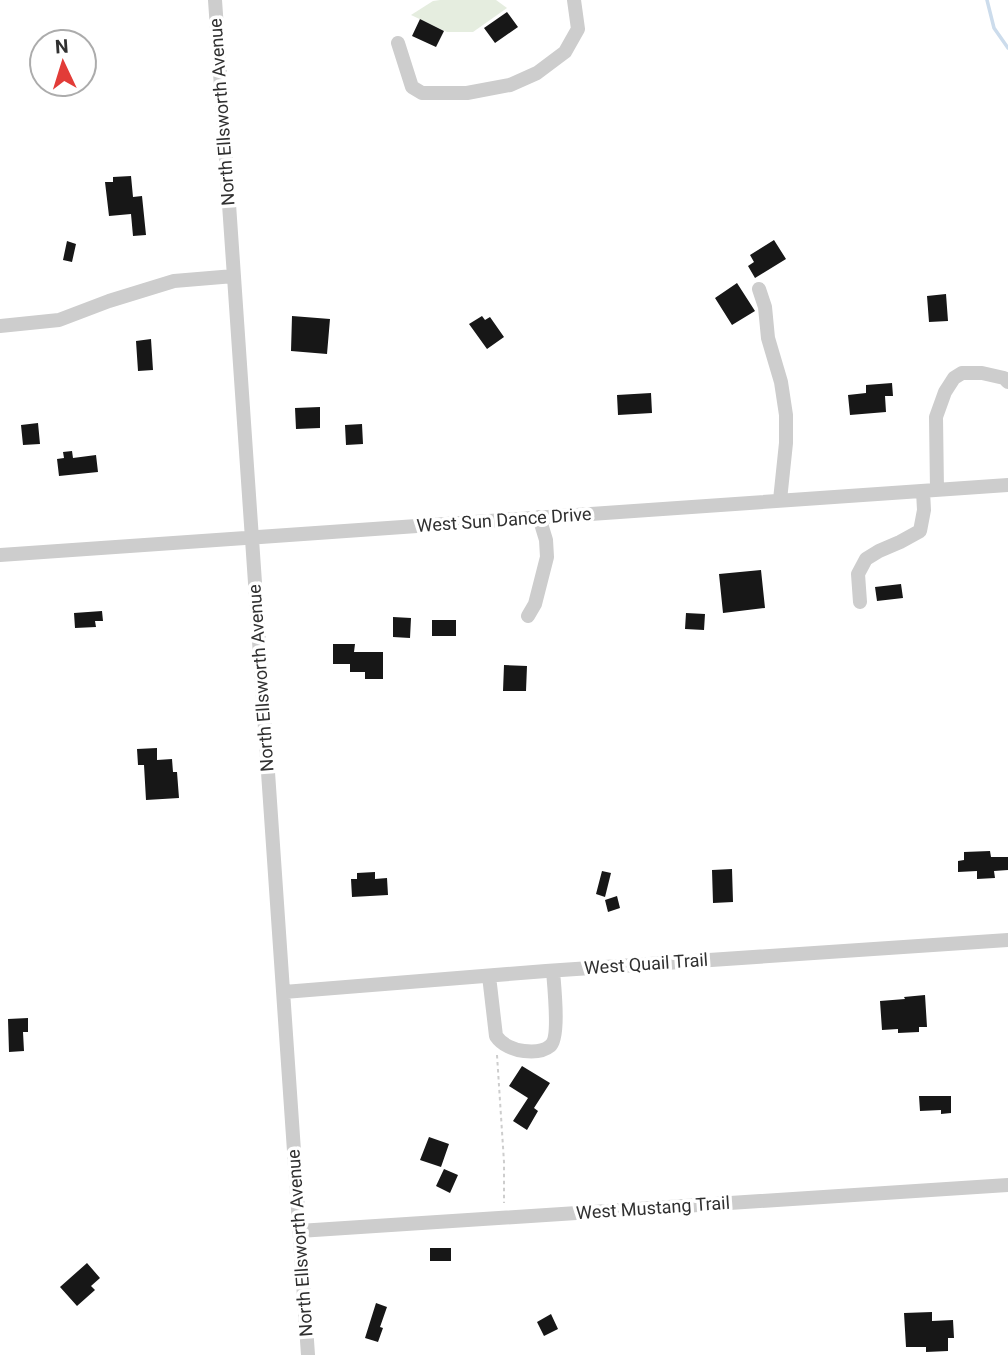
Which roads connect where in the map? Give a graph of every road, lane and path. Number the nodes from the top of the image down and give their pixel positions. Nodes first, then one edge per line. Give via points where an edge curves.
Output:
1 (215, 0) edge
2 (578, 3) edge
3 (398, 43) dead end
4 (234, 276) junction
5 (759, 289) dead end
6 (0, 326) edge
7 (1008, 382) edge
8 (1008, 485) edge
9 (930, 490) junction
10 (780, 500) junction
11 (539, 517) junction
12 (251, 537) junction
13 (0, 555) edge
14 (860, 602) dead end
15 (528, 616) dead end
16 (1008, 940) edge
17 (553, 971) junction
18 (489, 976) junction
19 (284, 992) junction
20 (496, 1036) junction
21 (1008, 1185) edge
22 (504, 1218) junction
23 (299, 1231) junction
24 (308, 1355) edge

1 - 4 street, North Ellsworth Avenue
2 - 3 street via 578,29 565,52 537,73 510,85 467,93 422,93 412,87
4 - 6 street via 174,281 59,320
4 - 12 street, North Ellsworth Avenue
5 - 10 street via 786,415
7 - 9 street via 982,373 962,373 954,379 936,418
8 - 9 street, West Sun Dance Drive
9 - 10 street, West Sun Dance Drive
9 - 14 street via 920,530 866,559 858,575
10 - 11 street, West Sun Dance Drive
11 - 12 street, West Sun Dance Drive
11 - 15 street via 547,557
12 - 13 street, West Sun Dance Drive
12 - 19 street, North Ellsworth Avenue
16 - 17 street, West Quail Trail
17 - 18 street, West Quail Trail
17 - 20 street via 554,1043 537,1052 516,1051
18 - 19 street, West Quail Trail
18 - 20 street
19 - 23 street, North Ellsworth Avenue
20 - 22 path
21 - 22 street, West Mustang Trail
22 - 23 street, West Mustang Trail
23 - 24 street, North Ellsworth Avenue

